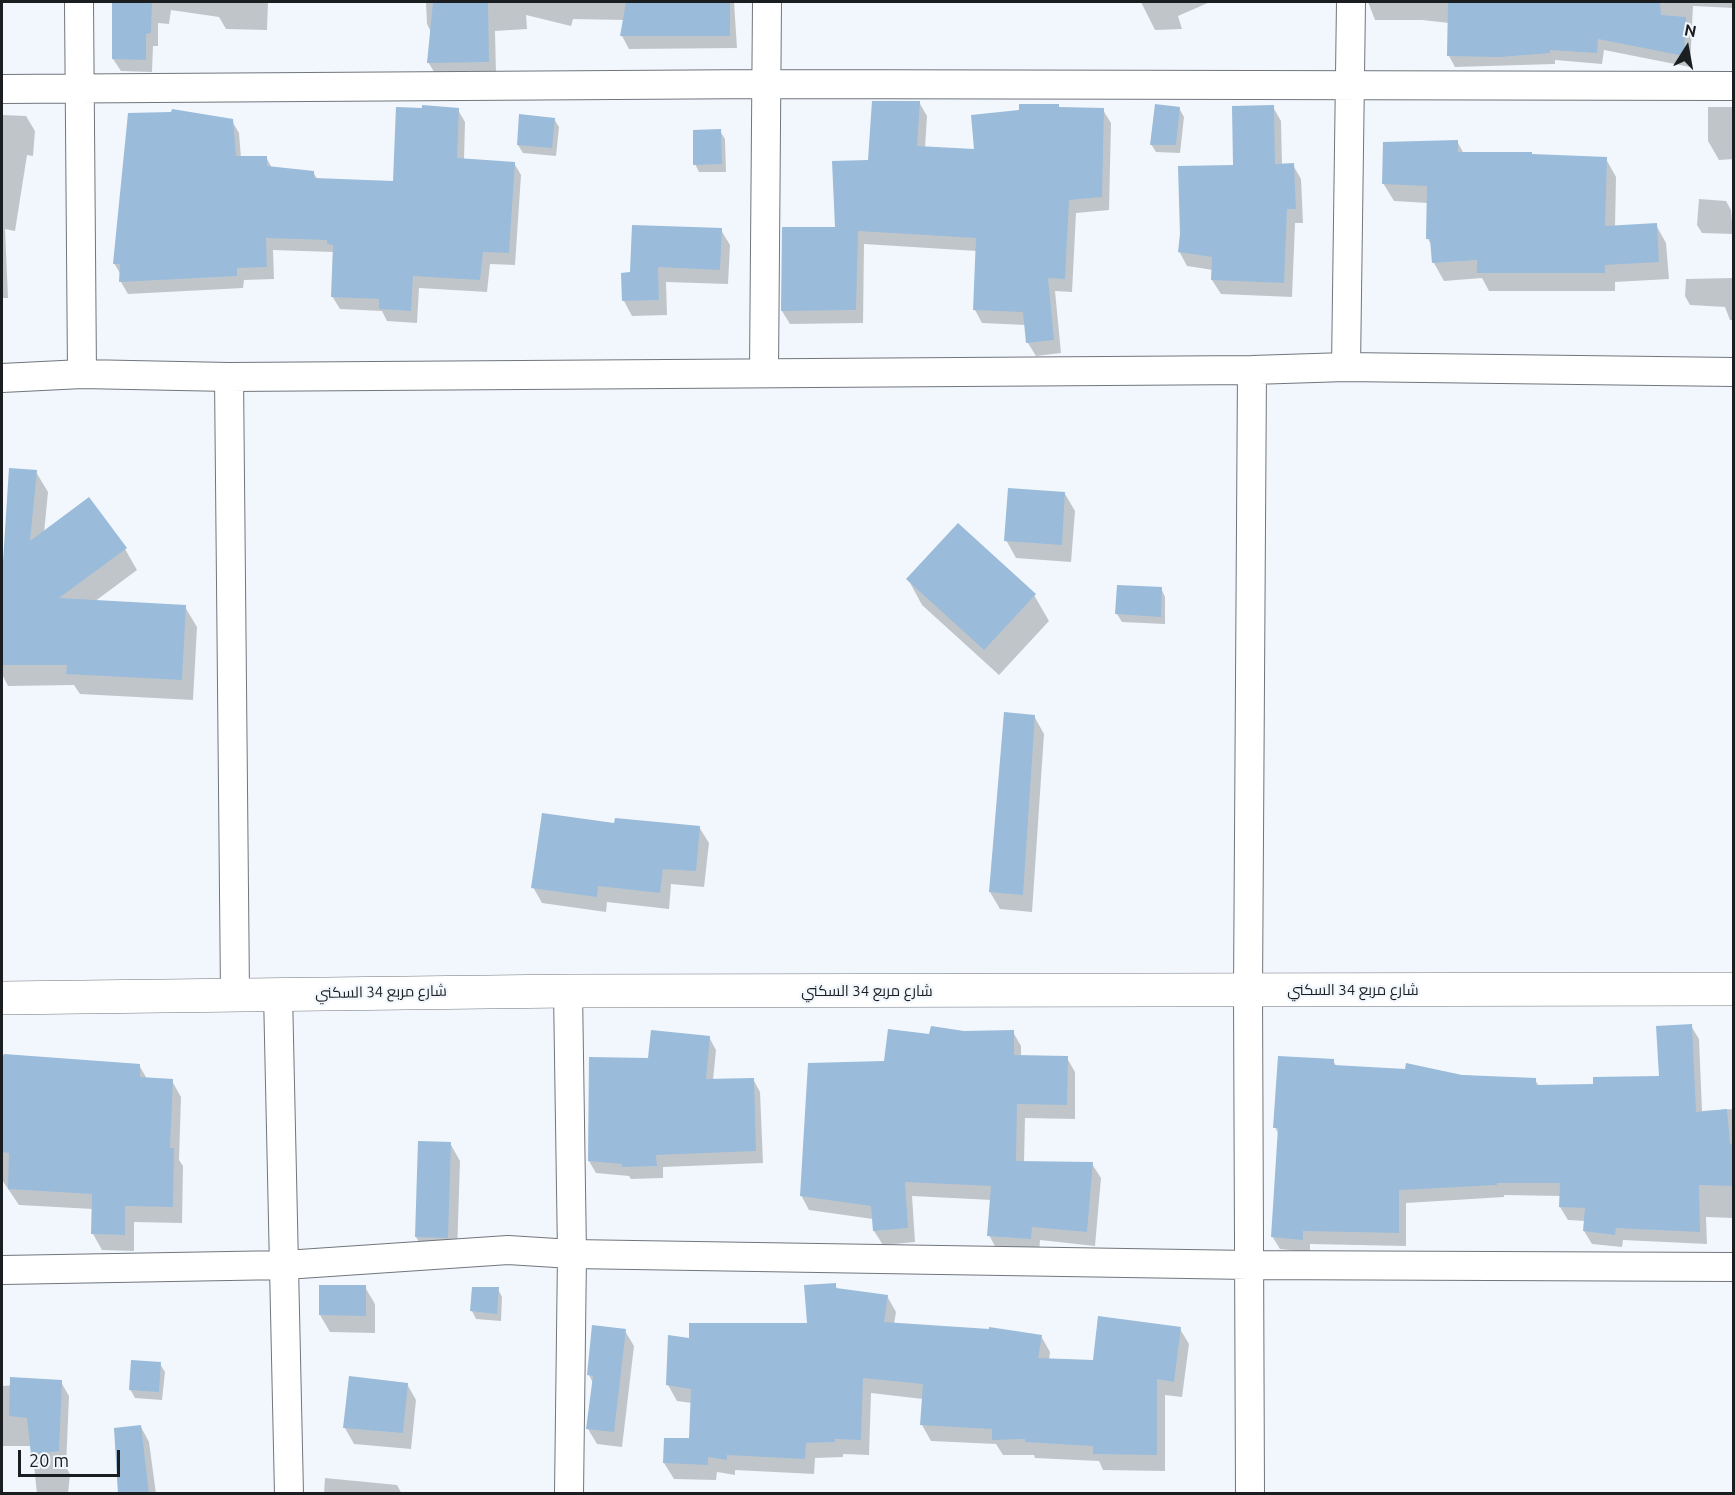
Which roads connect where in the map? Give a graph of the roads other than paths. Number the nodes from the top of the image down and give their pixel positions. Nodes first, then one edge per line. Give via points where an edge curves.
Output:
1 (79, 2) edge
2 (767, 2) edge
3 (1351, 2) edge
4 (768, 84) junction
5 (1734, 86) edge
6 (1351, 87) junction
7 (2, 89) edge
8 (80, 89) junction
9 (1346, 367) junction
10 (1252, 370) junction
11 (764, 371) junction
12 (1734, 372) edge
13 (82, 374) junction
14 (229, 377) junction
15 (2, 378) edge
16 (1734, 989) edge
17 (568, 991) junction
18 (1248, 991) junction
19 (278, 993) junction
20 (235, 994) junction
21 (2, 998) edge
22 (572, 1254) junction
23 (285, 1265) junction
24 (1250, 1265) junction
25 (1734, 1267) edge
26 (2, 1270) edge
27 (289, 1494) edge
28 (569, 1494) edge
29 (1250, 1494) edge

1 - 8 street
2 - 4 street
3 - 6 street
4 - 6 street
4 - 8 street
4 - 11 street
5 - 6 street
6 - 9 street
7 - 8 street
8 - 13 street
9 - 10 street
9 - 12 street
10 - 11 street
10 - 18 street
11 - 14 street
13 - 14 street
13 - 15 street
14 - 20 street
16 - 18 street, شارع مربع 34 السكني
17 - 18 street, شارع مربع 34 السكني
17 - 19 street, شارع مربع 34 السكني
17 - 22 street
18 - 24 street
19 - 20 street, شارع مربع 34 السكني
19 - 23 street
20 - 21 street, شارع مربع 34 السكني
22 - 23 street via 508,1250
22 - 24 street
22 - 28 street
23 - 26 street
23 - 27 street
24 - 25 street
24 - 29 street

